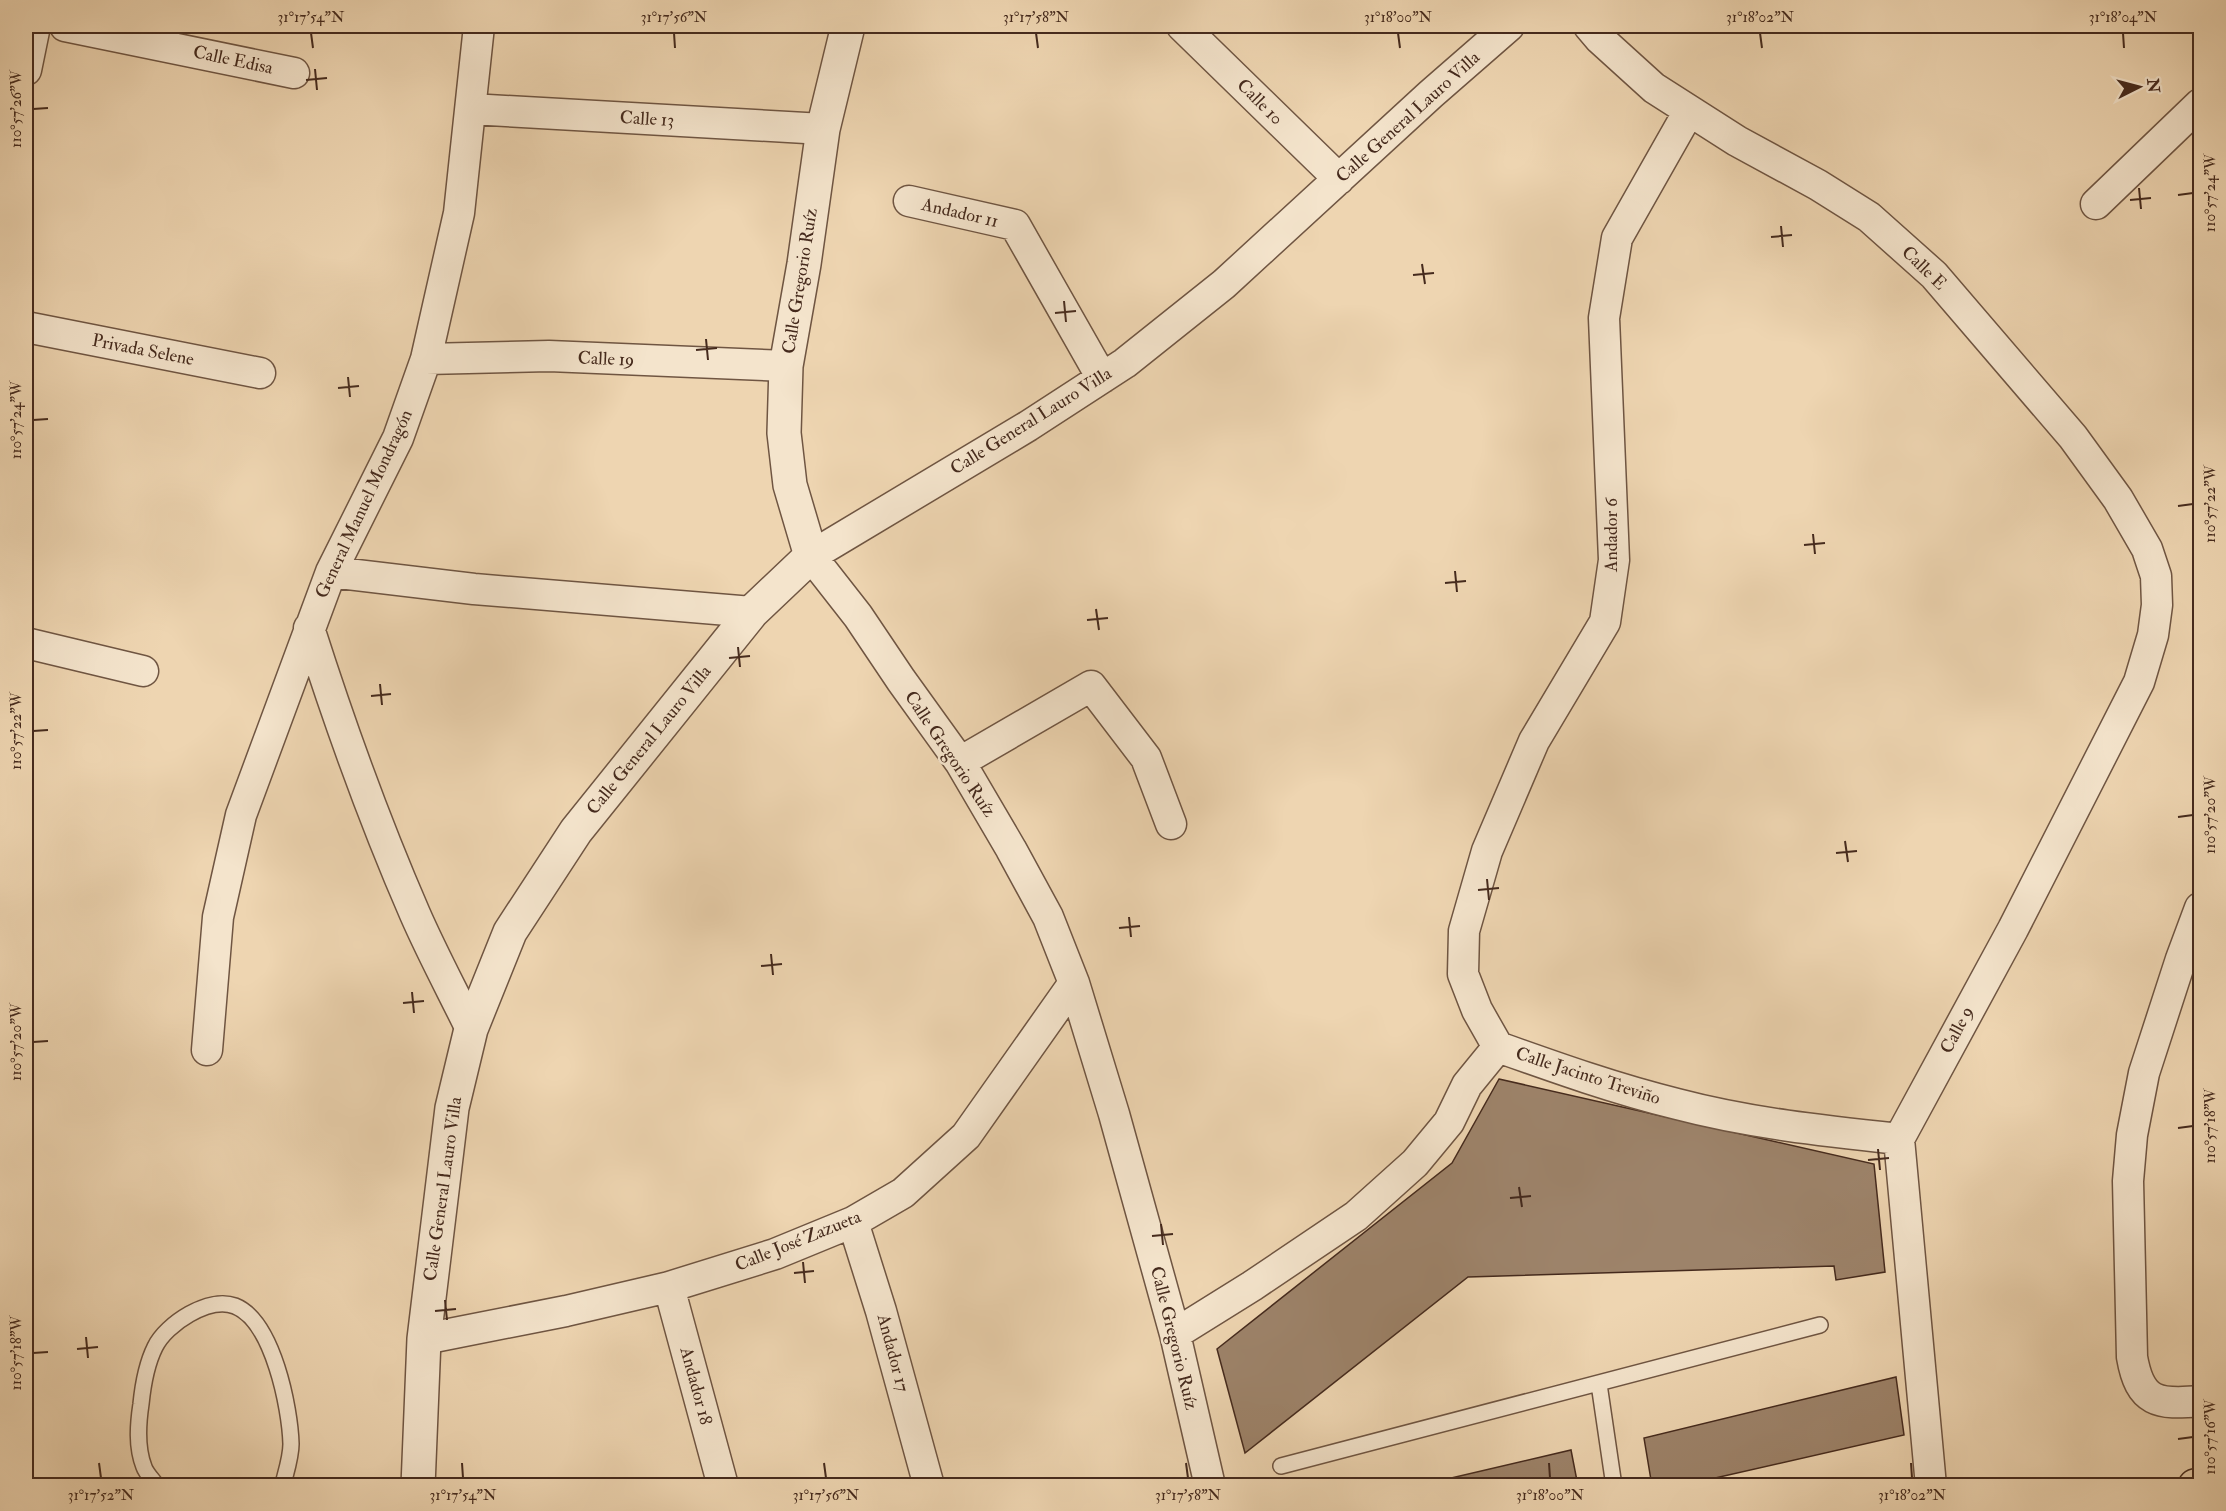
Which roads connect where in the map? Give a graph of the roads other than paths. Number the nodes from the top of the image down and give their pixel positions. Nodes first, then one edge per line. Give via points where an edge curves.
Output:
1 (35, 26) edge
2 (65, 26) edge
3 (479, 26) edge
4 (848, 26) edge
5 (1182, 26) edge
6 (1509, 26) edge
7 (1589, 26) edge
8 (26, 70) edge
9 (294, 73) dead end
10 (2200, 104) edge
11 (471, 109) junction
12 (1689, 111) junction
13 (823, 129) junction
14 (1339, 179) junction
15 (909, 201) dead end
16 (2096, 204) dead end
17 (26, 327) edge
18 (426, 359) junction
19 (786, 366) junction
20 (260, 373) dead end
21 (1102, 378) junction
22 (811, 555) junction
23 (331, 572) junction
24 (2157, 605) joint
25 (752, 612) junction
26 (309, 628) junction
27 (26, 643) edge
28 (143, 670) dead end
29 (960, 762) junction
30 (1171, 824) dead end
31 (2200, 908) edge
32 (1074, 982) junction
33 (471, 1029) junction
34 (1498, 1047) junction
35 (207, 1050) dead end
36 (1899, 1139) junction
37 (853, 1222) junction
38 (669, 1287) junction
39 (1820, 1325) dead end
40 (1175, 1334) junction
41 (424, 1339) junction
42 (1599, 1384) junction
43 (2200, 1401) edge
44 (1281, 1466) dead end
45 (157, 1485) edge
46 (284, 1485) edge
47 (418, 1485) edge
48 (723, 1485) edge
49 (929, 1485) edge
50 (1210, 1485) edge
51 (1614, 1485) edge
52 (1931, 1485) edge
53 (2195, 1485) edge
54 (2200, 1485) edge

1 - 8 street
2 - 9 street, Calle Edisa
3 - 11 street, General Manuel Mondragón
4 - 13 street, Calle Gregorio Ruíz
5 - 14 street, Calle 10
6 - 14 street, Calle General Lauro Villa
7 - 12 street, Calle E via 1654,88
10 - 16 street
11 - 13 street, Calle 13
11 - 18 street, General Manuel Mondragón via 459,213
12 - 24 street, Calle E via 1869,217 1934,274 2073,437 2118,499 2147,549 2156,576
12 - 34 street, Andador 6 via 1617,238 1604,318 1614,560 1605,622 1534,741 1487,851 1464,931 1463,974
13 - 19 street, Calle Gregorio Ruíz
14 - 21 street, Calle General Lauro Villa via 1224,284
15 - 21 street, Andador 11 via 1015,225
17 - 20 street, Privada Selene
18 - 19 street, Calle 19 via 549,356
18 - 23 street, General Manuel Mondragón via 398,438
19 - 22 street, Calle Gregorio Ruíz via 784,433 789,475
21 - 22 street, Calle General Lauro Villa
22 - 25 street, Calle General Lauro Villa
22 - 29 street, Calle Gregorio Ruíz
23 - 25 street via 474,589
23 - 26 street, General Manuel Mondragón
24 - 36 street, Calle 9 via 2139,682 2013,929
25 - 33 street, Calle General Lauro Villa via 576,831 510,932
26 - 33 street via 369,802 416,915
26 - 35 street, General Manuel Mondragón via 241,815 218,917
27 - 28 street
29 - 30 street via 1091,686 1146,758
29 - 32 street, Calle Gregorio Ruíz via 1048,917
31 - 43 street via 2144,1073 2128,1181 2135,1376 2142,1390 2157,1400
32 - 37 street, Calle José Zazueta via 966,1136 903,1193
32 - 40 street, Calle Gregorio Ruíz
33 - 41 street, Calle General Lauro Villa via 452,1108
34 - 36 street, Calle Jacinto Treviño via 1593,1081 1678,1105 1748,1119
34 - 40 street, Calle Jacinto Treviño via 1467,1084 1443,1130 1415,1163 1356,1216
36 - 52 street
37 - 38 street, Calle José Zazueta via 775,1254
37 - 49 street, Andador 17
38 - 41 street, Calle José Zazueta
38 - 48 street, Andador 18
39 - 42 lane
40 - 50 street, Calle Gregorio Ruíz
41 - 47 street, Calle General Lauro Villa
42 - 44 lane
42 - 51 lane
45 - 46 lane via 144,1468 137,1432 144,1376 156,1344 182,1318 221,1304 236,1306 266,1336 288,1408 291,1446
53 - 54 main road

